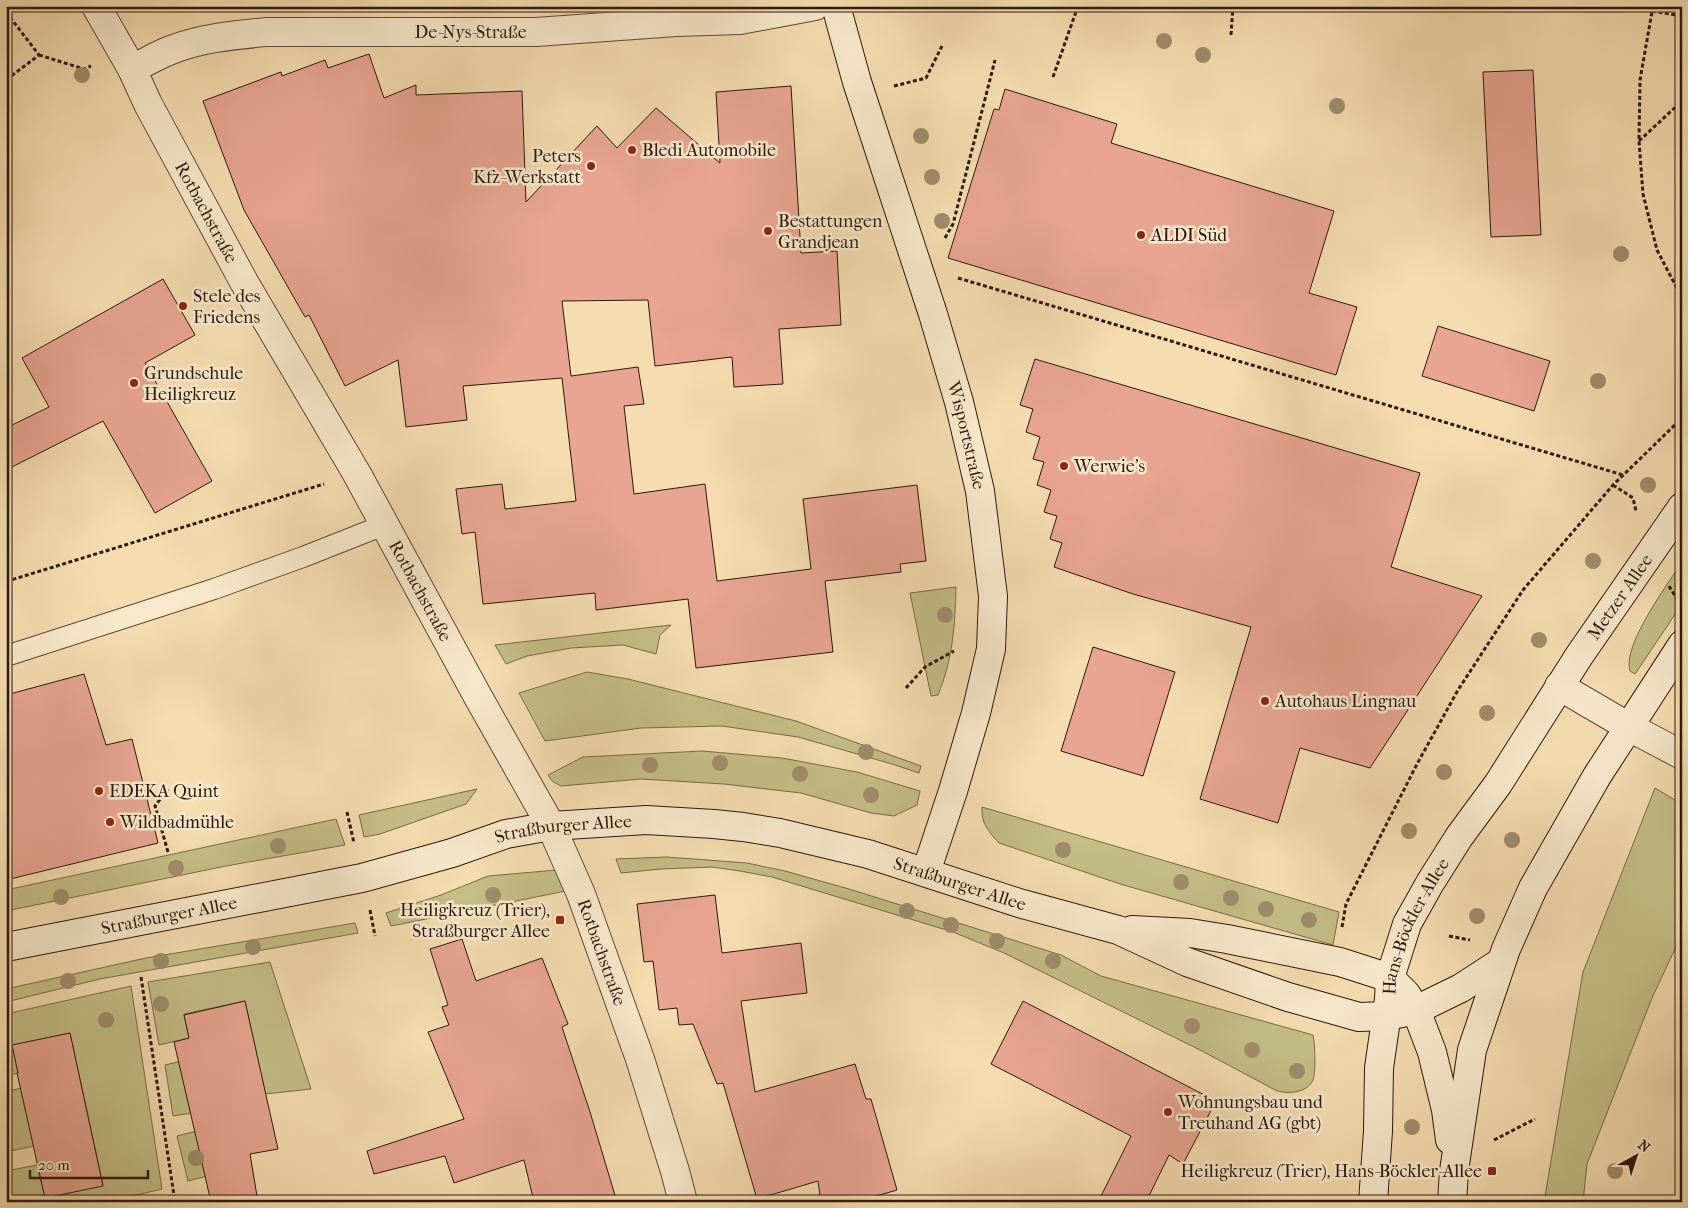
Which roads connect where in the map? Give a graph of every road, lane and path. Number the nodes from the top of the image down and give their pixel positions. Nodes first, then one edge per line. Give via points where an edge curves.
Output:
1 (96, 6) edge
2 (815, 6) edge
3 (836, 6) edge
4 (1078, 6) edge
5 (1233, 6) edge
6 (1653, 6) edge
7 (1652, 11) junction
8 (6, 12) edge
9 (1682, 16) edge
10 (1231, 35) dead end
11 (942, 46) dead end
12 (39, 55) junction
13 (994, 60) dead end
14 (126, 61) junction
15 (1053, 76) dead end
16 (6, 80) edge
17 (892, 86) dead end
18 (1682, 101) edge
19 (1639, 141) junction
20 (953, 224) dead end
21 (951, 276) dead end
22 (1682, 298) edge
23 (1682, 418) edge
24 (357, 474) junction
25 (1624, 475) junction
26 (1614, 485) junction
27 (1632, 498) dead end
28 (1682, 507) edge
29 (384, 525) junction
30 (6, 580) edge
31 (1668, 584) dead end
32 (1682, 607) edge
33 (1682, 645) edge
34 (957, 650) dead end
35 (6, 656) edge
36 (1559, 686) junction
37 (906, 688) dead end
38 (1629, 727) junction
39 (1682, 755) edge
40 (168, 789) dead end
41 (551, 826) junction
42 (168, 852) dead end
43 (926, 872) junction
44 (1342, 928) dead end
45 (1118, 930) junction
46 (1449, 936) dead end
47 (1472, 940) dead end
48 (6, 947) edge
49 (1501, 962) junction
50 (141, 977) dead end
51 (1390, 978) junction
52 (1416, 1010) junction
53 (1387, 1016) junction
54 (1536, 1119) dead end
55 (1492, 1141) dead end
56 (1454, 1171) junction
57 (176, 1202) edge
58 (683, 1202) edge
59 (1373, 1202) edge
60 (1452, 1202) edge

1 - 14 street, Rotbachstraße
2 - 14 street, De-Nys-Straße via 740,20 536,32 238,34
3 - 43 street, Wisportstraße via 963,419 980,491 993,596 991,649 978,705
4 - 15 path
5 - 10 path
6 - 7 path
7 - 9 path
7 - 19 path via 1640,80
8 - 12 path
11 - 17 path via 926,78
12 - 14 path via 84,69
12 - 16 path
13 - 20 path
14 - 24 street, Rotbachstraße via 244,282
18 - 19 path
19 - 22 path via 1643,194 1657,250
21 - 25 path
23 - 25 path
24 - 29 street, Rotbachstraße
24 - 30 path
25 - 26 path
26 - 27 path
26 - 44 path via 1523,590 1458,690 1346,904
28 - 36 street, Metzer Allee
29 - 35 lane via 214,589
29 - 41 street, Rotbachstraße
31 - 32 path
33 - 38 street
34 - 37 path via 925,667
36 - 38 street
36 - 51 street, Hans-Böckler-Allee via 1498,784 1430,883 1407,924
38 - 39 street
38 - 49 street via 1533,888
40 - 42 path via 155,806
41 - 43 street, Straßburger Allee via 646,820 743,827 827,844
41 - 48 street, Straßburger Allee via 506,834 362,878
41 - 58 street, Rotbachstraße via 581,894 640,1059
43 - 45 street, Straßburger Allee via 1019,903
45 - 51 street, Straßburger Allee via 1190,933 1227,939 1340,962
45 - 53 street, Straßburger Allee via 1187,962 1288,997 1359,1017
46 - 47 path
49 - 52 street, Straßburger Allee via 1461,988
49 - 56 street via 1472,1050
50 - 57 path
51 - 52 street
51 - 53 street, Hans-Böckler-Allee
52 - 53 street, Straßburger Allee
52 - 56 street via 1432,1052 1446,1110
53 - 59 street, Hans-Böckler-Allee via 1379,1068
54 - 55 path
56 - 60 street

